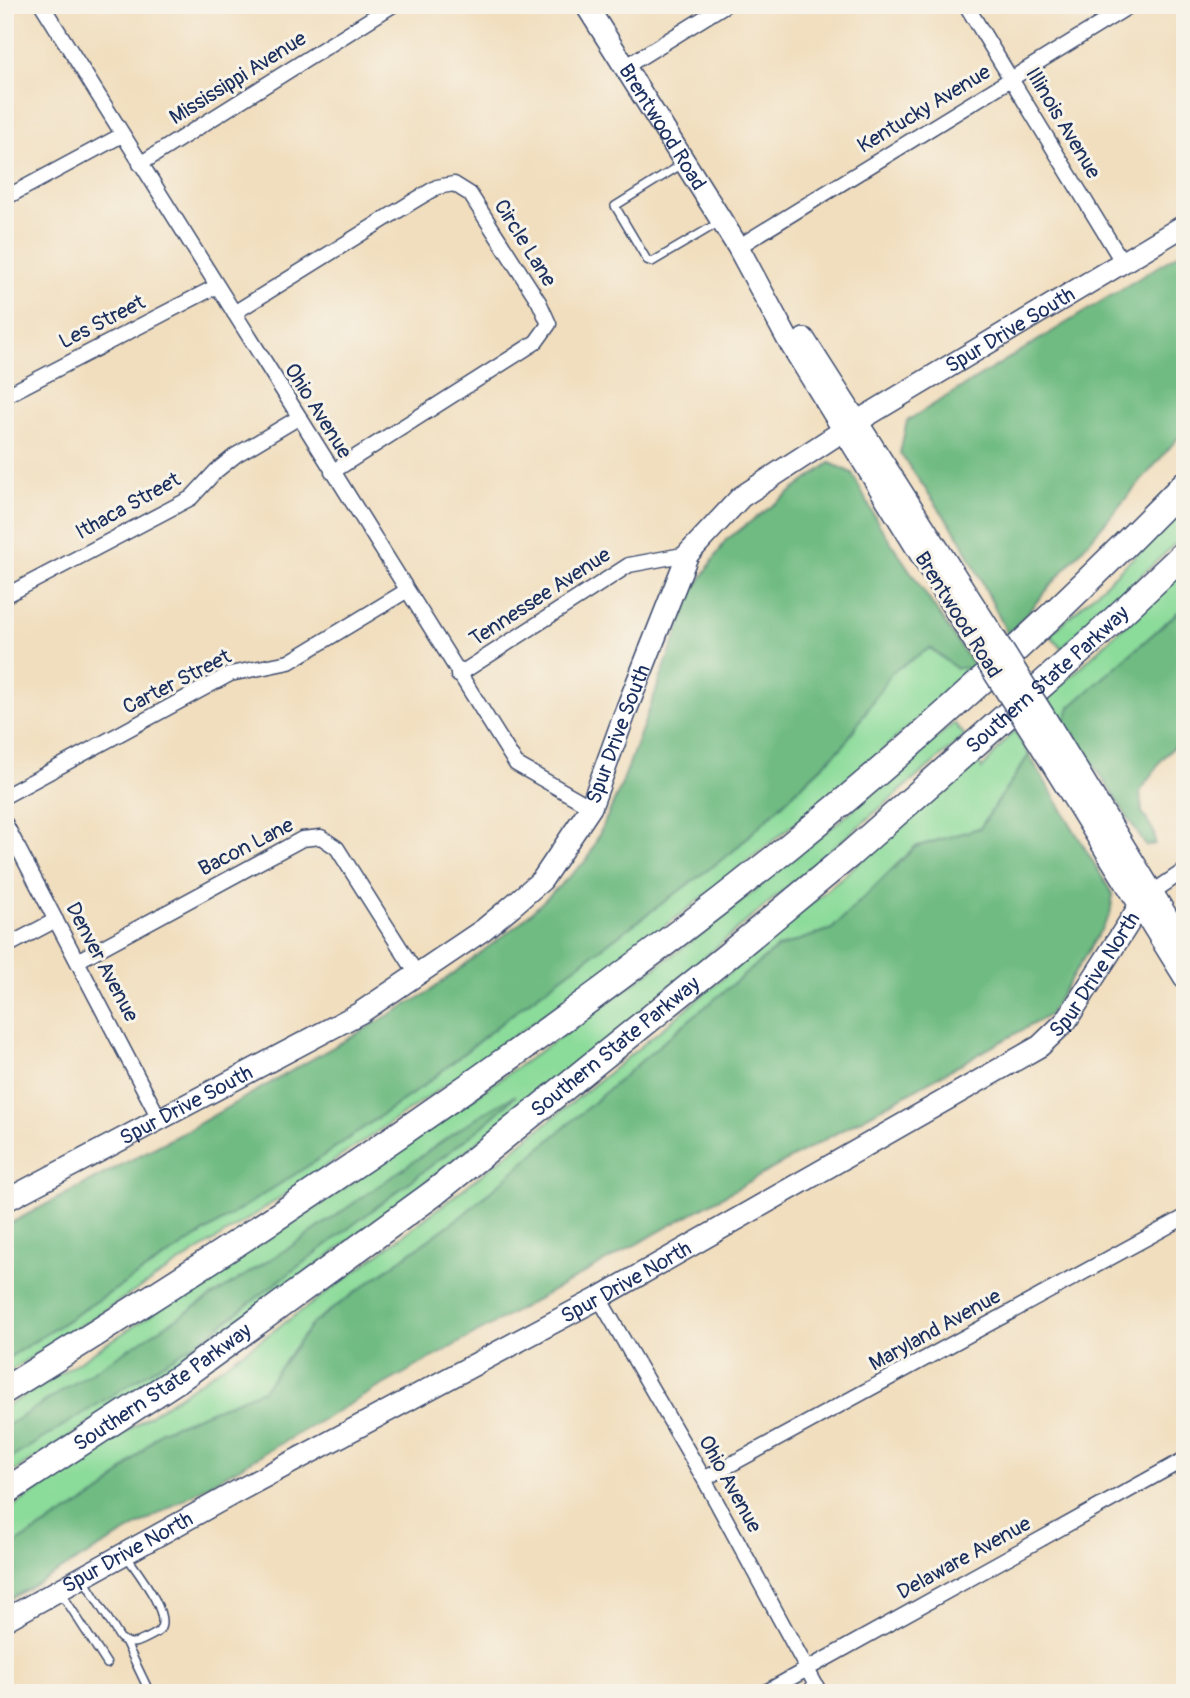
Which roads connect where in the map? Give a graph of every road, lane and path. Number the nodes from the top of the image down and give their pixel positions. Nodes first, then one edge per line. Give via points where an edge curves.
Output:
1 (393, 5) edge
2 (586, 5) edge
3 (725, 5) edge
4 (966, 5) edge
5 (1131, 5) edge
6 (48, 7) edge
7 (625, 67) junction
8 (1013, 79) junction
9 (122, 135) junction
10 (685, 162) junction
11 (140, 164) junction
12 (5, 198) edge
13 (722, 220) junction
14 (1185, 225) edge
15 (738, 247) junction
16 (1123, 262) junction
17 (217, 286) junction
18 (234, 313) junction
19 (5, 396) edge
20 (298, 418) junction
21 (851, 426) junction
22 (331, 472) junction
23 (1185, 484) edge
24 (1185, 553) edge
25 (688, 554) junction
26 (406, 591) junction
27 (5, 596) edge
28 (458, 675) junction
29 (5, 796) edge
30 (591, 807) junction
31 (5, 823) edge
32 (1185, 870) edge
33 (1146, 900) junction
34 (56, 920) junction
35 (1185, 946) edge
36 (5, 947) edge
37 (79, 960) junction
38 (418, 976) junction
39 (1185, 978) edge
40 (160, 1120) junction
41 (5, 1201) edge
42 (1185, 1217) edge
43 (599, 1298) junction
44 (5, 1390) edge
45 (1185, 1459) edge
46 (704, 1479) junction
47 (5, 1492) edge
48 (125, 1554) junction
49 (83, 1577) junction
50 (60, 1590) junction
51 (5, 1620) edge
52 (126, 1643) junction
53 (107, 1664) dead end
54 (807, 1669) junction
55 (150, 1693) edge
56 (764, 1693) edge
57 (820, 1693) edge

1 - 11 street, Mississippi Avenue
2 - 7 street, Brentwood Road
3 - 7 street
4 - 8 street, Illinois Avenue
5 - 8 street, Kentucky Avenue
6 - 9 street, Ohio Avenue
7 - 10 street, Brentwood Road
8 - 15 street, Kentucky Avenue
8 - 16 street, Illinois Avenue
9 - 11 street, Ohio Avenue
9 - 12 street
10 - 13 street, Brentwood Road
10 - 13 lane via 615,206 647,260
11 - 17 street, Ohio Avenue
13 - 15 street, Brentwood Road
14 - 16 street, Spur Drive South
15 - 21 street, Brentwood Road via 787,314
16 - 21 street, Spur Drive South
17 - 18 street, Ohio Avenue
17 - 19 street, Les Street
18 - 20 street, Ohio Avenue
18 - 22 street, Circle Lane via 437,187 454,184 470,194 539,302 549,324 536,342
20 - 22 street, Ohio Avenue
20 - 27 street, Ithaca Street via 236,456 191,498
21 - 25 street, Spur Drive South via 741,497
21 - 33 street, Brentwood Road, bridge
22 - 26 street, Ohio Avenue
23 - 44 highway, Southern State Parkway via 916,739 658,948 396,1138
24 - 47 highway, Southern State Parkway via 849,855 434,1193 184,1375
25 - 28 street, Tennessee Avenue via 629,565
25 - 30 street, Spur Drive South
26 - 28 street, Ohio Avenue
26 - 29 street, Carter Street via 289,662 230,674
28 - 30 street, Ohio Avenue via 516,764
30 - 38 street, Spur Drive South via 542,880
31 - 34 street, Denver Avenue
32 - 33 street, Spur Drive North
33 - 35 street, Brentwood Road
33 - 39 street, Brentwood Road
33 - 43 street, Spur Drive North via 1066,1021 1040,1046
34 - 36 street
34 - 37 street, Denver Avenue
37 - 38 street, Bacon Lane via 302,839 321,837 337,848
37 - 40 street, Denver Avenue
38 - 40 street, Spur Drive South via 360,1013
40 - 41 street, Spur Drive South
42 - 46 street, Maryland Avenue
43 - 46 street, Ohio Avenue
43 - 48 street, Spur Drive North
45 - 54 street, Delaware Avenue
46 - 54 street, Ohio Avenue
48 - 49 street, Spur Drive North
48 - 52 lane via 161,1610 162,1623 158,1632
49 - 50 street, Spur Drive North
49 - 52 lane
50 - 51 street, Spur Drive North
50 - 53 lane
52 - 55 lane
54 - 56 street, Delaware Avenue
54 - 57 street, Ohio Avenue

